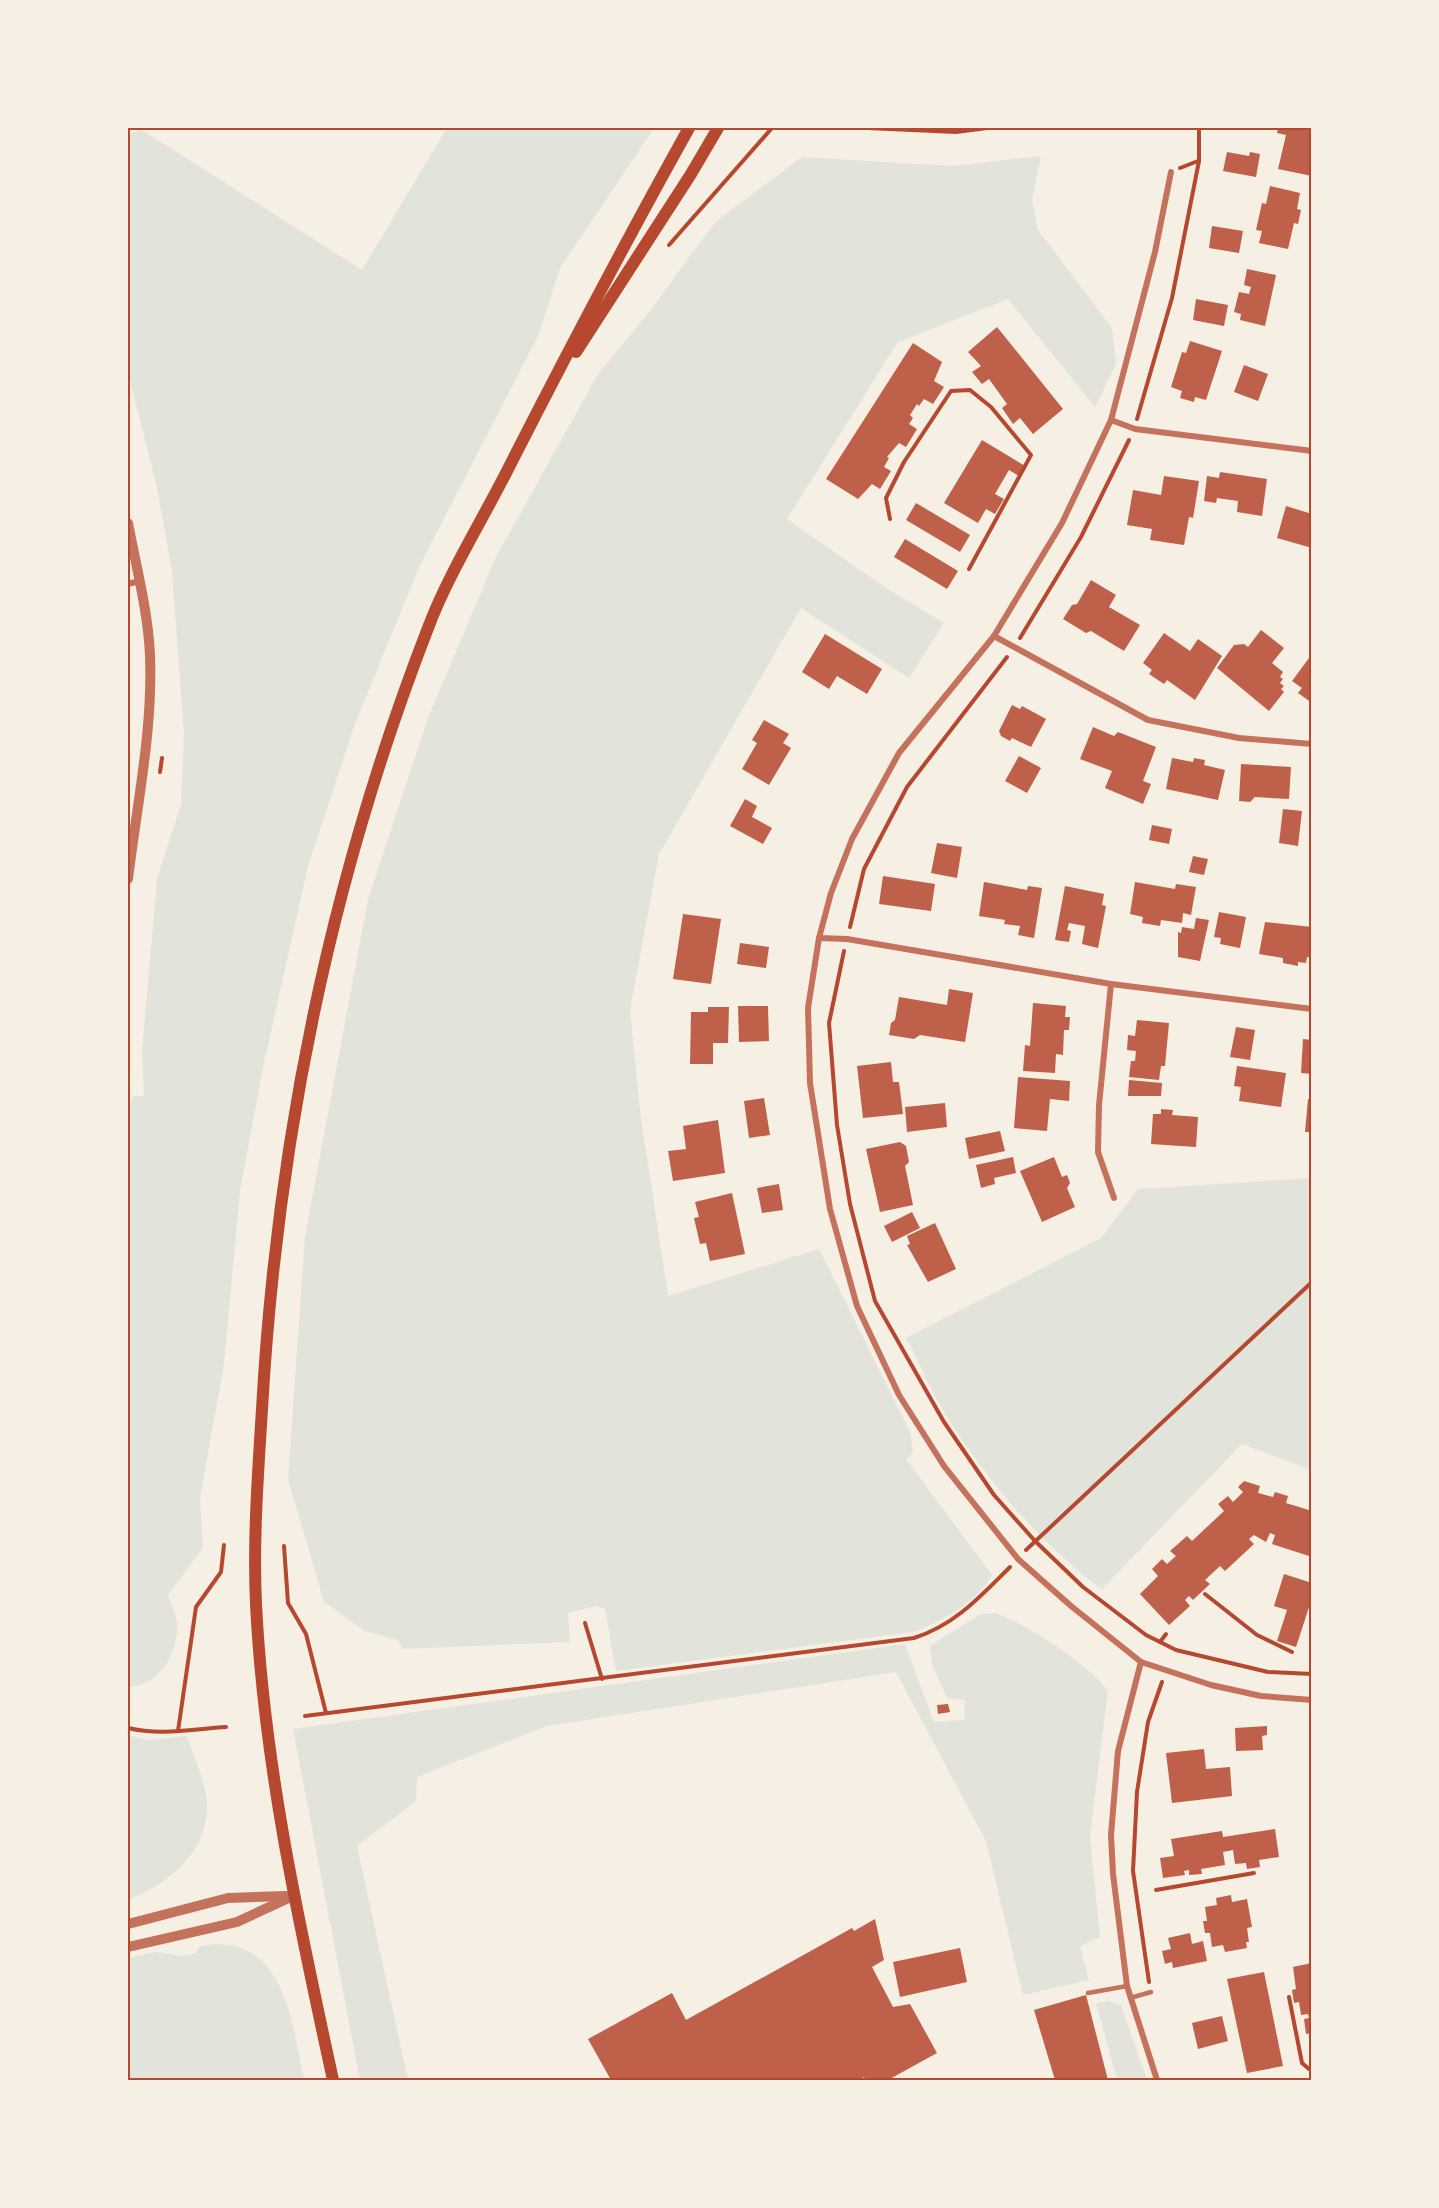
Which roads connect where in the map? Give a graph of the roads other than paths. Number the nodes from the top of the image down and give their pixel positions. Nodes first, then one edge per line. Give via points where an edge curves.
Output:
1 (689, 128) edge
2 (718, 128) edge
3 (1171, 172) road end
4 (545, 397) junction
5 (1111, 420) junction
6 (1311, 451) edge
7 (128, 523) edge
8 (133, 583) edge
9 (994, 636) junction
10 (1311, 744) edge
11 (128, 879) edge
12 (819, 938) junction
13 (1111, 984) junction
14 (1311, 1009) edge
15 (1114, 1198) dead end
16 (1141, 1662) junction
17 (1311, 1700) edge
18 (293, 1896) junction
19 (128, 1924) edge
20 (128, 1947) edge
21 (1127, 1986) junction
22 (1151, 1992) road end
23 (1088, 1993) dead end
24 (1130, 1999) junction
25 (333, 2080) edge
26 (1156, 2080) edge

1 - 4 main road
2 - 4 main road via 603,313
3 - 5 street via 1155,252
4 - 18 main road via 429,623 367,801 318,987 283,1179 266,1341 256,1593 269,1752
5 - 6 street via 1135,429
5 - 9 street via 1062,523
7 - 8 street
8 - 11 street via 150,652 150,722
9 - 10 street via 1148,720 1239,738
9 - 12 street via 899,753 852,840
12 - 13 street via 847,939
12 - 16 street via 808,1008 810,1083 830,1209 857,1306 899,1395 944,1466 1018,1559
13 - 14 street
13 - 15 street via 1098,1152
16 - 17 street via 1261,1696
16 - 21 street via 1118,1751 1111,1835
18 - 19 street via 228,1898
18 - 20 street via 237,1922
18 - 25 main road
21 - 23 lane
21 - 24 street
22 - 24 lane
24 - 26 street

